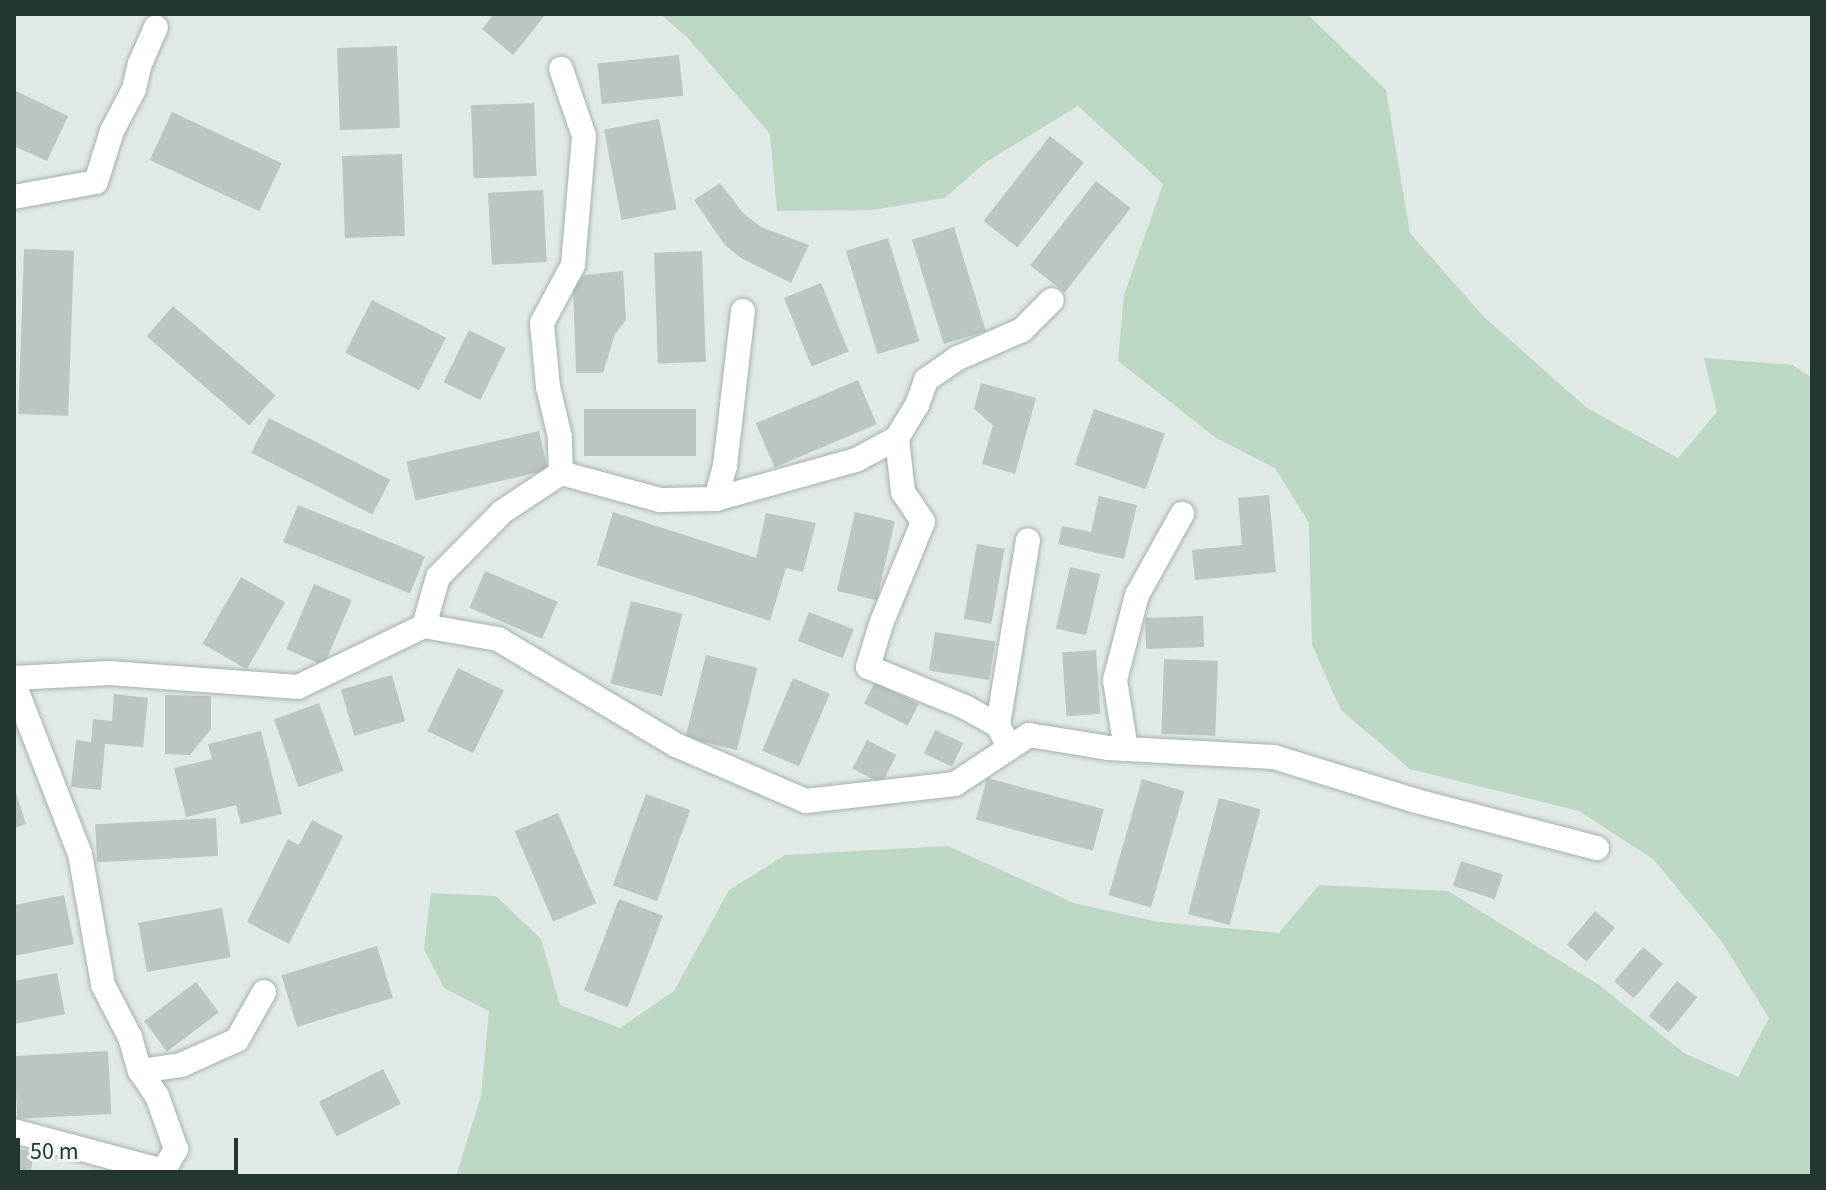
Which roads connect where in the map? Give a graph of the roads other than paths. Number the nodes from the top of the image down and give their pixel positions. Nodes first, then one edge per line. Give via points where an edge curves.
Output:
1 (156, 27) dead end
2 (561, 69) dead end
3 (14, 197) edge
4 (1052, 300) dead end
5 (743, 311) dead end
6 (897, 438) junction
7 (561, 473) junction
8 (716, 499) junction
9 (1182, 514) dead end
10 (1028, 540) dead end
11 (424, 626) junction
12 (14, 678) edge
13 (14, 684) edge
14 (998, 725) junction
15 (1009, 748) junction
16 (1126, 749) junction
17 (1597, 848) dead end
18 (264, 992) dead end
19 (140, 1071) junction
20 (14, 1131) edge

1 - 3 street via 96,182
2 - 7 street via 584,136 573,265 542,323
4 - 6 street via 1022,330 958,358 926,380
5 - 8 street via 725,466
6 - 8 street via 856,460
6 - 14 street via 903,492 923,522 868,667
7 - 8 street via 660,500
7 - 11 street via 502,512 438,577
9 - 16 street via 1137,595 1115,680
10 - 14 street
11 - 12 street via 298,687 109,673
11 - 15 street via 498,639 676,745 806,801 955,784
13 - 19 street via 80,854 103,985 130,1037
14 - 15 street
15 - 16 street via 1029,735
16 - 17 street via 1274,757
18 - 19 street via 237,1040 181,1065
19 - 20 street via 157,1096 176,1149 163,1171

